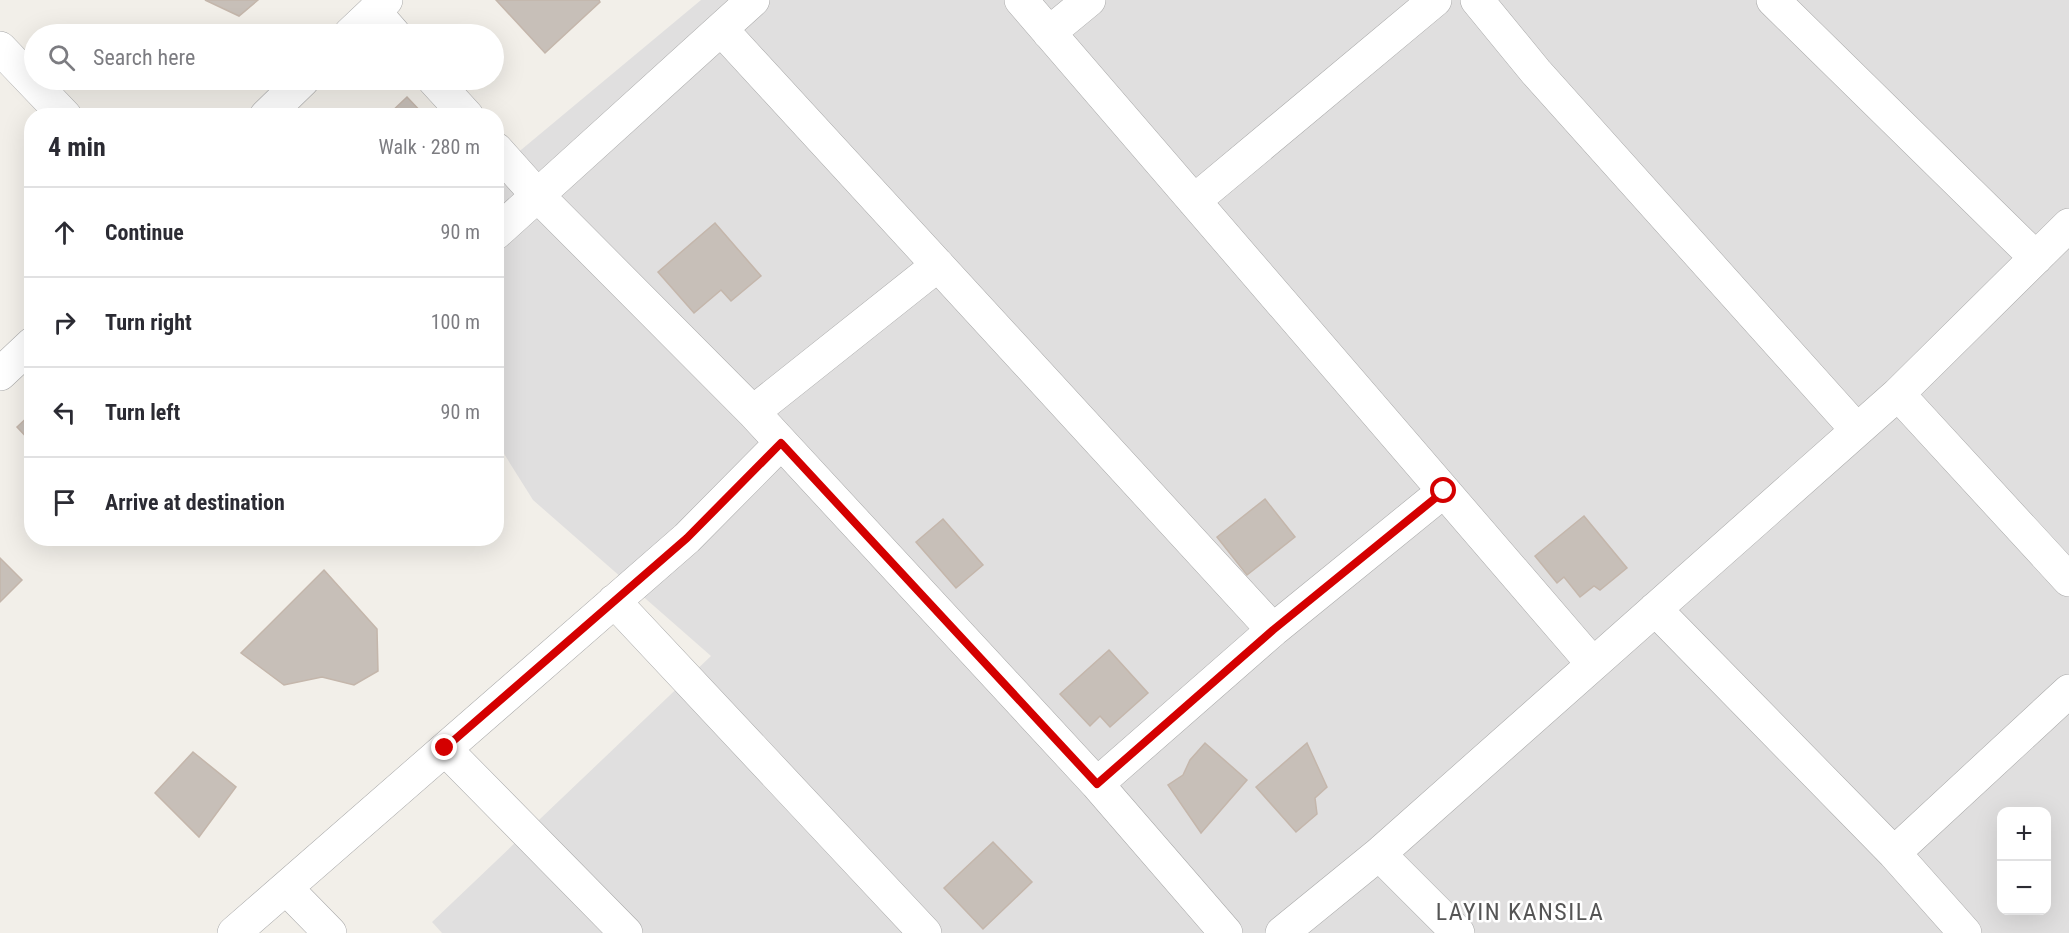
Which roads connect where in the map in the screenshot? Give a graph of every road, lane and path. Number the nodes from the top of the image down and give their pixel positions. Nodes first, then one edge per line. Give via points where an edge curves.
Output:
1 (753, 0) edge
2 (1021, 0) edge
3 (1089, 0) edge
4 (1435, 0) edge
5 (1477, 0) edge
6 (1773, 0) edge
7 (385, 15) edge
8 (368, 24) edge
9 (721, 29) junction
10 (1049, 33) junction
11 (0, 48) edge
12 (24, 73) edge
13 (40, 90) edge
14 (293, 90) edge
15 (444, 90) edge
16 (57, 108) edge
17 (274, 108) edge
18 (460, 108) edge
19 (504, 158) edge
20 (538, 196) junction
21 (1194, 201) junction
22 (2069, 225) edge
23 (504, 226) edge
24 (2036, 258) junction
25 (938, 265) junction
26 (24, 352) edge
27 (0, 374) edge
28 (1898, 394) junction
29 (753, 412) junction
30 (1857, 430) junction
31 (781, 443) junction
32 (1444, 491) junction
33 (2069, 580) edge
34 (614, 601) junction
35 (1655, 609) junction
36 (1273, 630) junction
37 (1593, 664) junction
38 (2069, 691) edge
39 (445, 748) junction
40 (1097, 784) junction
41 (1894, 853) junction
42 (1379, 854) junction
43 (286, 888) junction
44 (234, 933) edge
45 (330, 933) edge
46 (626, 933) edge
47 (925, 933) edge
48 (1226, 933) edge
49 (1282, 933) edge
50 (1458, 933) edge
51 (1965, 933) edge

1 - 9 street
2 - 10 street
3 - 10 street
4 - 21 street
5 - 30 street via 1536,72
6 - 24 street
7 - 8 street
9 - 20 street
9 - 25 street
10 - 21 street
11 - 12 street
13 - 16 street
14 - 17 street
15 - 18 street
19 - 20 street
20 - 23 street
20 - 29 street
21 - 32 street
22 - 24 street
24 - 28 street
25 - 29 street
25 - 36 street
26 - 27 street
28 - 30 street
28 - 33 street
29 - 31 street
30 - 35 street
31 - 34 street via 687,538
31 - 40 street
32 - 36 street
32 - 37 street
34 - 39 street
34 - 47 street
35 - 37 street
35 - 41 street
36 - 40 street
37 - 42 street
38 - 41 street
39 - 43 street
39 - 46 street
40 - 48 street
41 - 51 street
42 - 49 street
42 - 50 street
43 - 44 street
43 - 45 street

